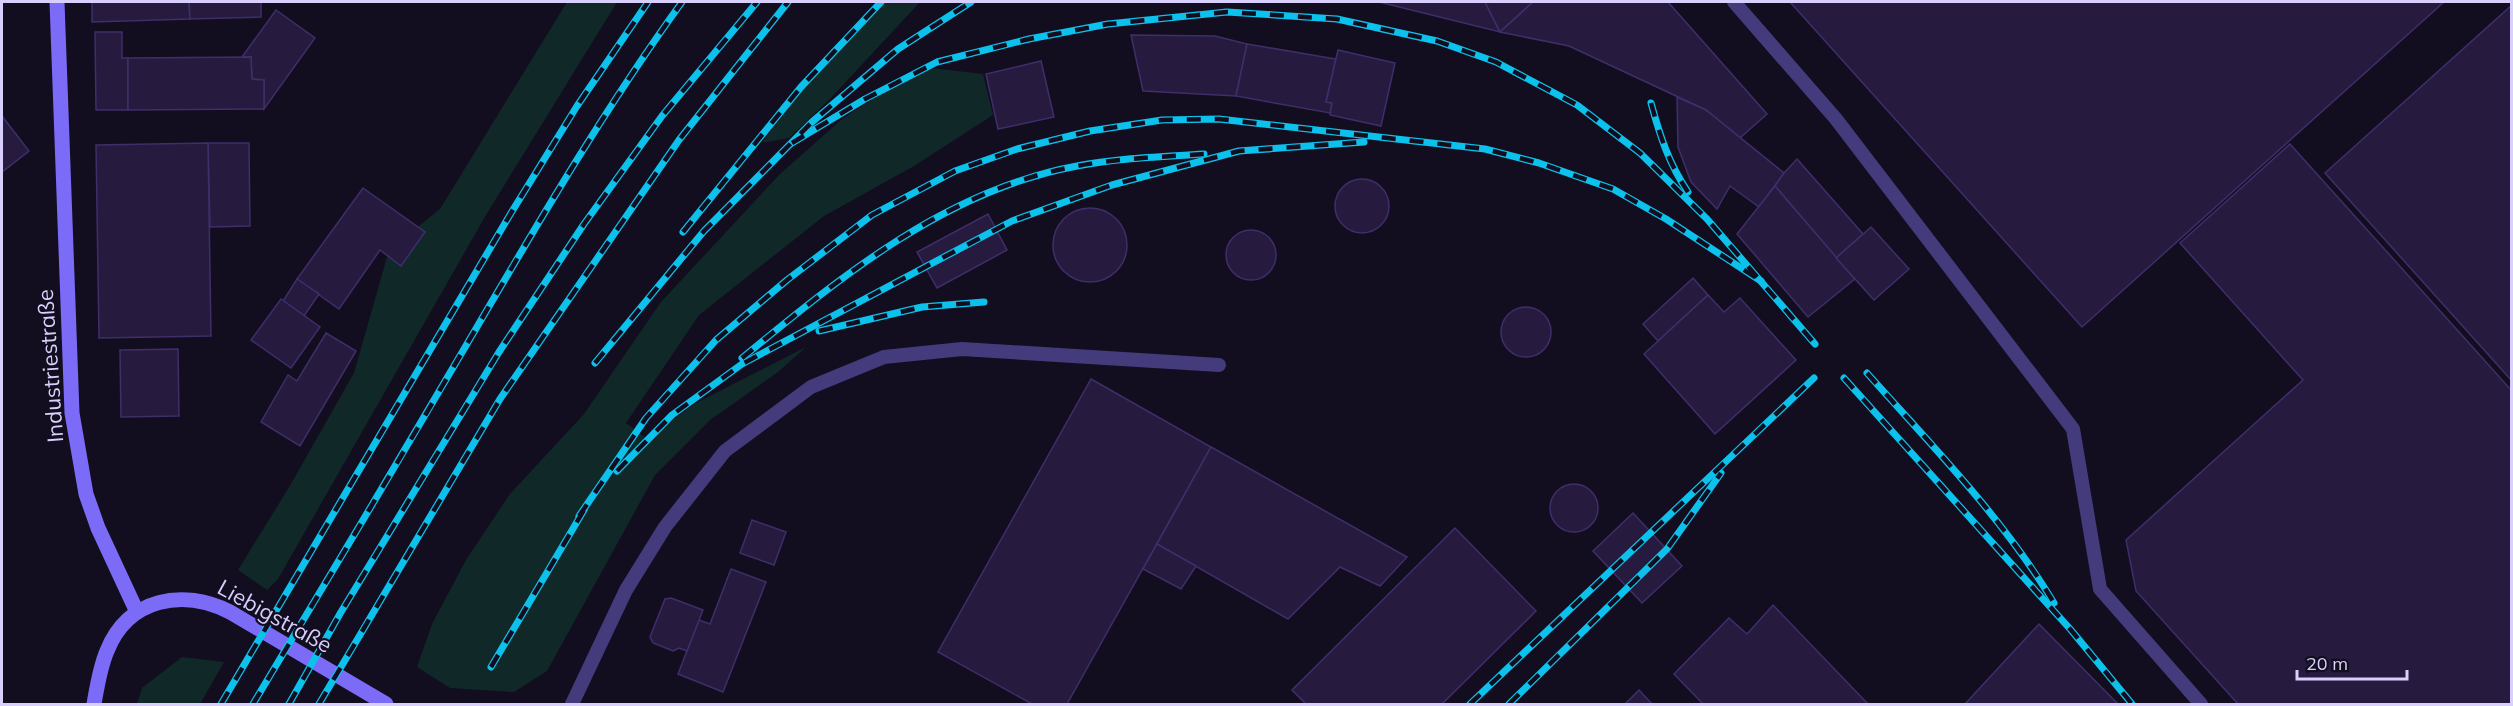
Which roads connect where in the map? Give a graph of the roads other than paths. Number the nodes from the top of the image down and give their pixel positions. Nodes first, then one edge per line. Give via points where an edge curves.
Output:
1 (57, 2) edge
2 (1734, 2) edge
3 (1219, 365) dead end
4 (137, 612) junction
5 (94, 705) edge
6 (386, 705) edge
7 (572, 705) edge
8 (2201, 705) edge

1 - 4 street, Industriestraße via 72,413 86,494
2 - 8 lane via 1836,119 2073,429 2100,589
3 - 7 lane via 962,349 884,357 811,387 724,451 665,527 626,590
4 - 5 street via 106,652
4 - 6 street, Liebigstraße via 174,598 213,603

